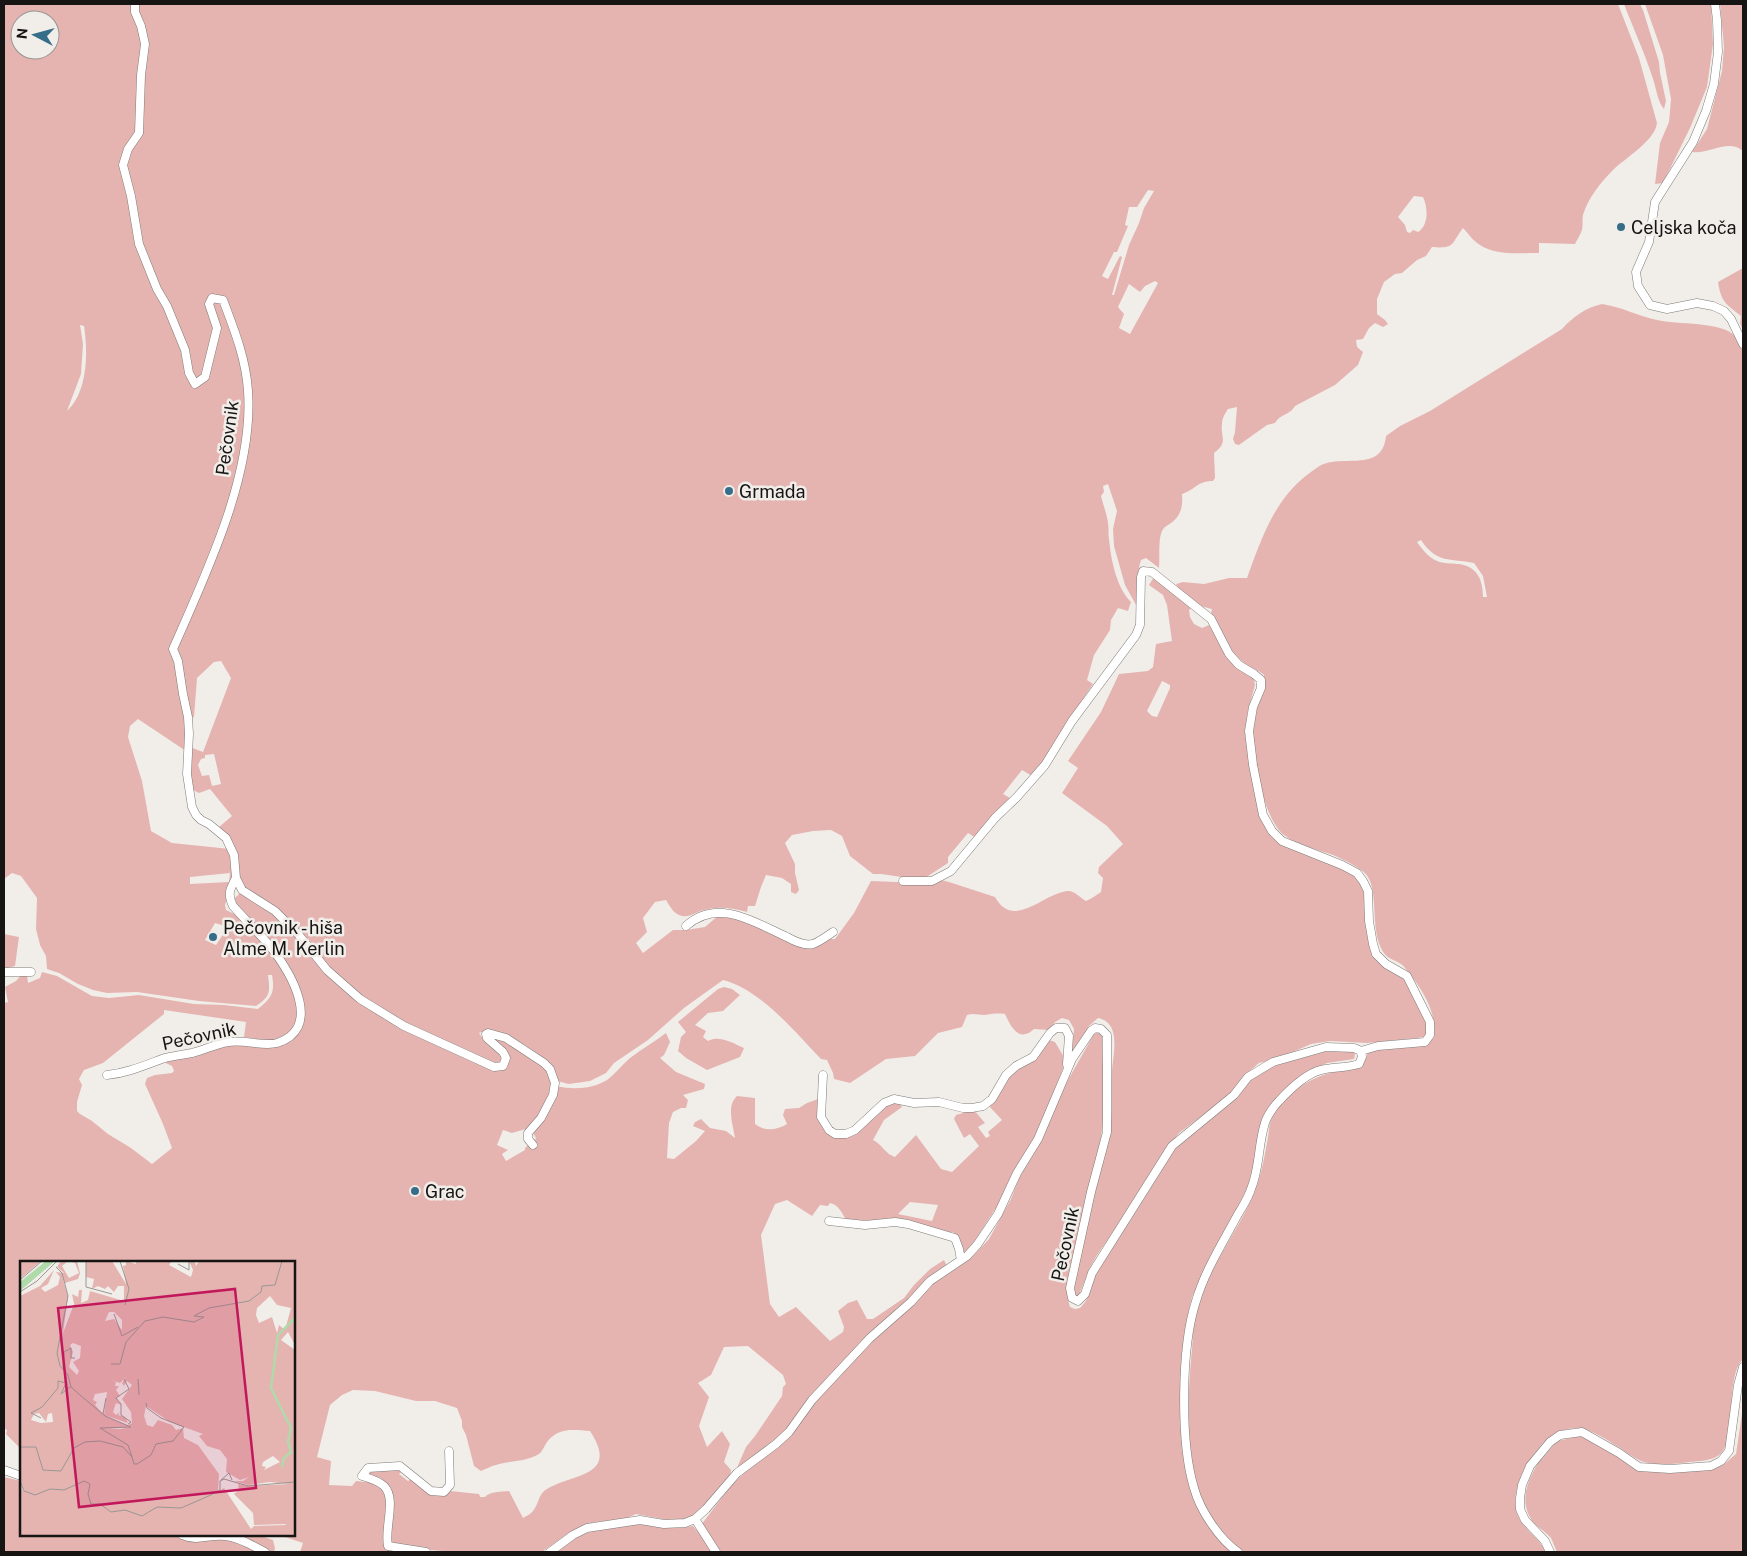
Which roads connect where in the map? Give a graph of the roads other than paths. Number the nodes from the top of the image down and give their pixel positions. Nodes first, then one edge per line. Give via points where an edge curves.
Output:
1 (135, 4) edge
2 (1715, 4) edge
3 (1743, 344) edge
4 (236, 878) junction
5 (903, 880) dead end
6 (686, 926) dead end
7 (833, 932) dead end
8 (4, 972) edge
9 (31, 972) dead end
10 (1361, 1051) junction
11 (1067, 1069) junction
12 (107, 1075) dead end
13 (823, 1076) dead end
14 (533, 1145) dead end
15 (829, 1221) dead end
16 (961, 1260) junction
17 (1743, 1367) edge
18 (449, 1451) dead end
19 (4, 1470) edge
20 (20, 1476) edge
21 (695, 1519) junction
22 (184, 1536) edge
23 (225, 1536) edge
24 (225, 1536) edge
25 (265, 1552) edge
26 (426, 1552) edge
27 (550, 1552) edge
28 (716, 1552) edge
29 (1238, 1552) edge
30 (1550, 1552) edge

1 - 4 street, Pečovnik via 145,44 139,133 123,164 139,244 185,350 189,373 195,384 206,376 217,328 209,304 212,298 223,300 241,348 248,391 242,462 230,508 173,649 188,717 187,774 192,806 201,820 226,838 234,855
2 - 3 street via 1718,52 1714,84 1693,142 1655,202 1649,242 1636,272 1638,286 1650,305 1667,309 1697,303 1713,306 1731,319
4 - 12 street, Pečovnik via 229,898 233,906 276,953 300,1002 300,1024 293,1035 276,1043 227,1042 165,1058 123,1074
4 - 14 street, Pečovnik via 242,890 275,911 298,934 327,970 360,999 404,1026 485,1064 501,1067 505,1064 505,1055 487,1038 486,1034 491,1033 506,1038 547,1066 555,1083 553,1095 528,1134
5 - 10 street via 932,881 951,871 995,818 1045,766 1072,721 1136,636 1140,625 1141,577 1147,570 1211,619 1229,654 1260,680 1261,688 1253,707 1249,731 1263,815 1272,832 1282,841 1342,865 1364,881 1376,954 1407,976 1427,1013 1430,1035 1425,1042 1378,1046
6 - 7 street via 696,917 728,913 742,916 799,943 813,944
8 - 9 street
10 - 11 street, Pečovnik via 1326,1047 1273,1062 1248,1076 1234,1095 1172,1146 1092,1273 1085,1294 1078,1302 1072,1298 1070,1288 1107,1132 1107,1035 1101,1029 1091,1031
10 - 29 street via 1358,1064 1320,1070 1297,1083 1265,1121 1251,1190 1206,1274 1191,1317 1184,1407 1194,1489 1217,1532
11 - 13 street via 1069,1036 1065,1028 1056,1028 1033,1057 1006,1075 992,1099 983,1106 963,1108 939,1102 914,1103 894,1099 846,1134 828,1130 821,1117
11 - 16 street, Pečovnik via 1038,1139 1017,1173 998,1214 977,1245
15 - 16 street via 864,1225 908,1224 955,1238
16 - 21 street, Pečovnik via 930,1281 870,1338 812,1400 789,1432 738,1473
17 - 30 street via 1730,1451 1711,1466 1639,1467 1582,1432 1560,1435 1550,1442 1530,1466 1522,1485 1520,1509
18 - 26 street via 450,1485 444,1492 430,1491 400,1466 368,1468 362,1476 384,1486 390,1496 388,1546
19 - 20 street
21 - 27 street via 664,1524 633,1521 587,1528
21 - 28 street
22 - 23 street via 192,1539
24 - 25 street

